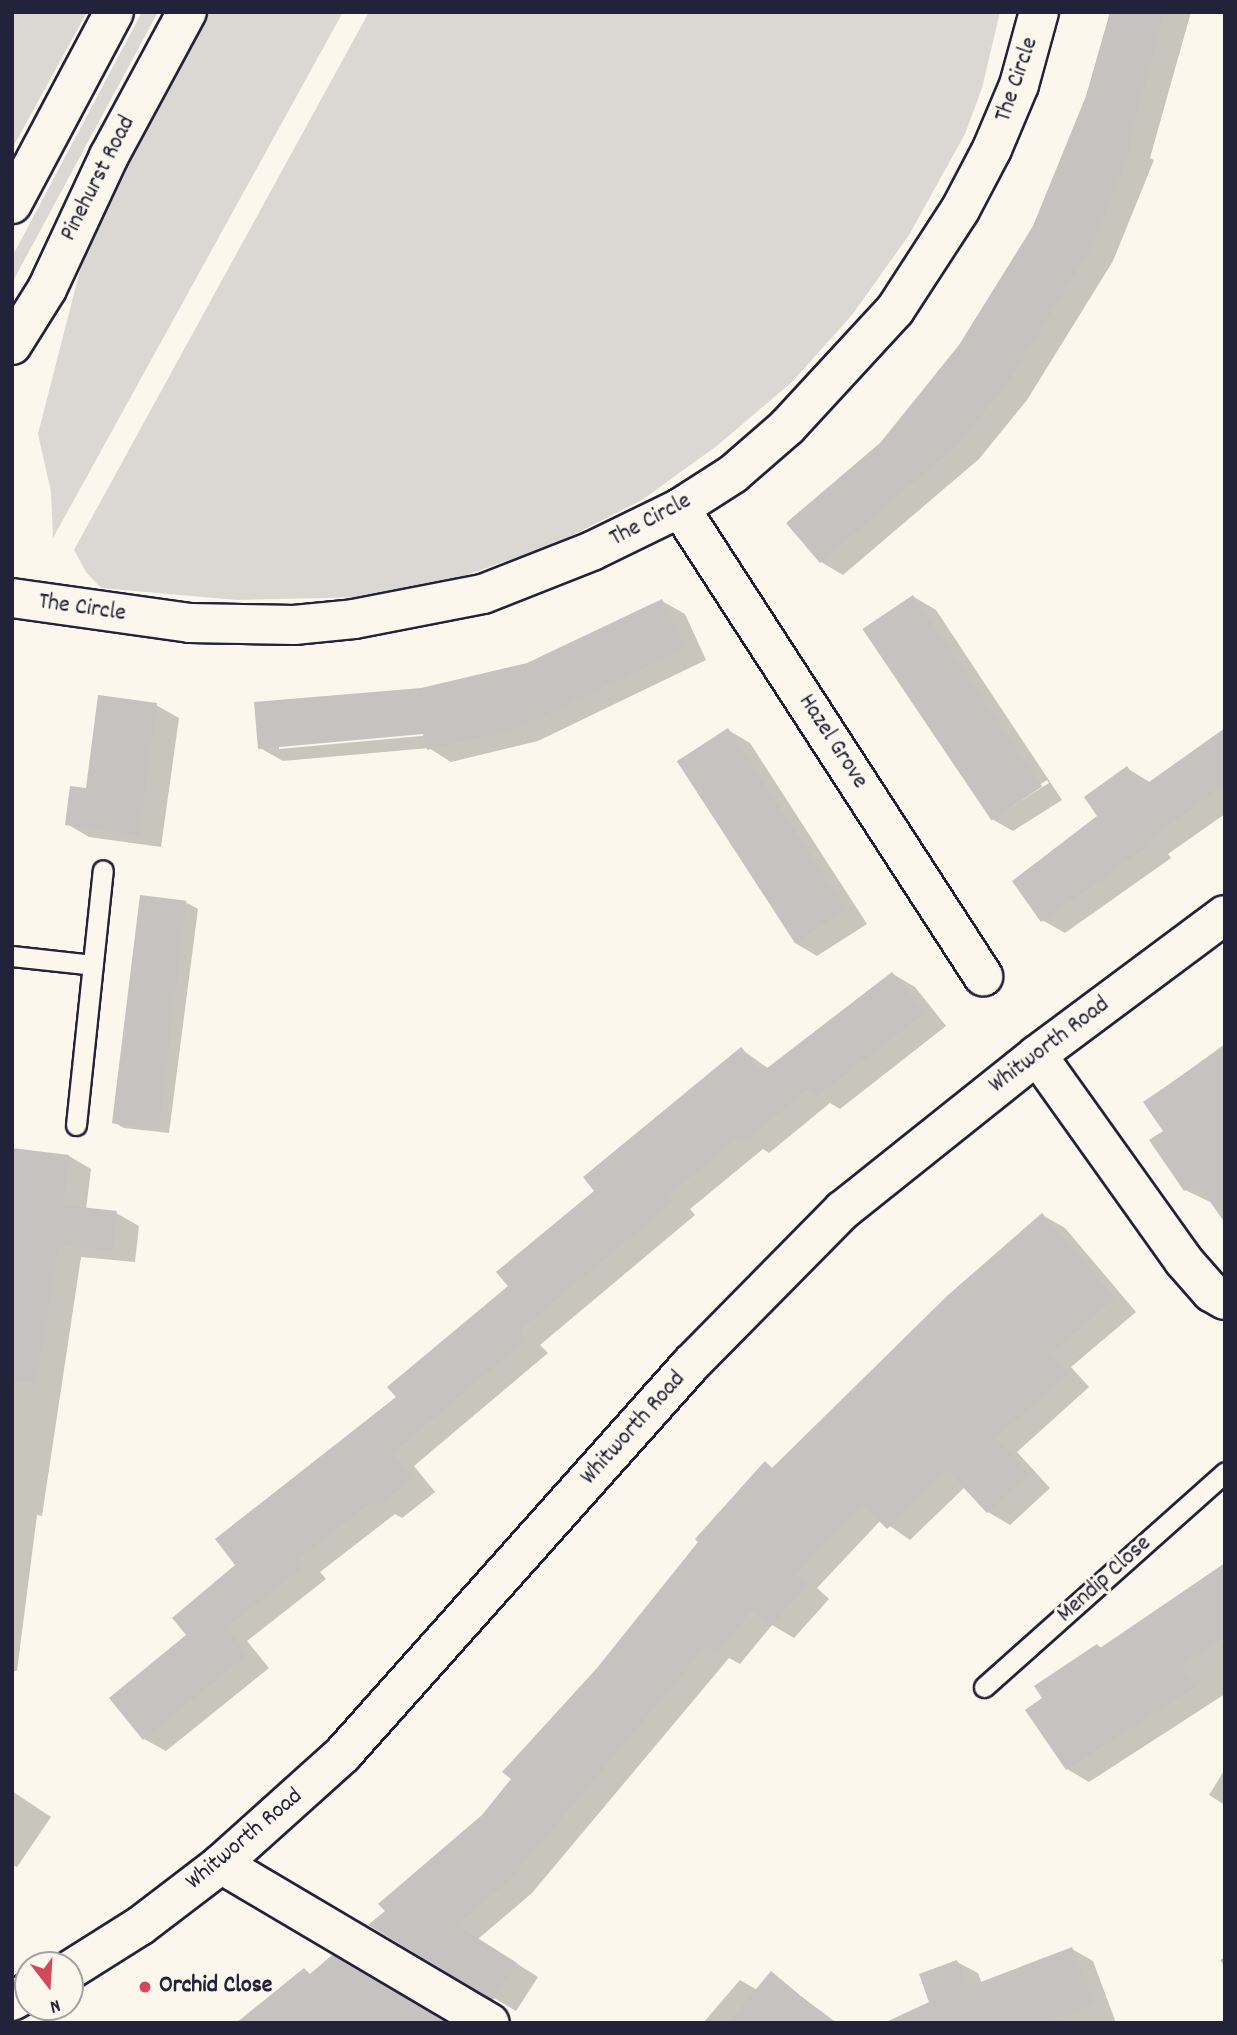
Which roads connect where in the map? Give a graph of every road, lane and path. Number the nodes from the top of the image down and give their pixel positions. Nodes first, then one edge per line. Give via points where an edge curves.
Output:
1 (114, 12) edge
2 (187, 12) edge
3 (1039, 12) edge
4 (12, 204) edge
5 (12, 345) edge
6 (680, 508) junction
7 (12, 598) edge
8 (103, 870) dead end
9 (1225, 915) edge
10 (12, 956) edge
11 (93, 965) junction
12 (983, 976) dead end
13 (1037, 1055) junction
14 (76, 1125) dead end
15 (1225, 1300) edge
16 (1225, 1472) edge
17 (984, 1687) dead end
18 (221, 1864) junction
19 (84, 1961) edge
20 (490, 2023) edge

1 - 4 street
2 - 5 street, Pinehurst Road via 109,156 47,289
3 - 6 street, The Circle via 1019,85 992,149 960,210 895,310 788,428 733,474
6 - 7 street, The Circle via 538,574 483,594 381,615 293,625 228,625 84,611
6 - 12 street, Hazel Grove
8 - 11 lane
9 - 13 street, Whitworth Road
10 - 11 lane
11 - 14 lane
13 - 15 street via 1183,1260 1211,1292
13 - 18 street, Whitworth Road via 913,1151 775,1276 343,1754
16 - 17 lane, Mendip Close
18 - 19 street, Whitworth Road via 140,1926
18 - 20 street

